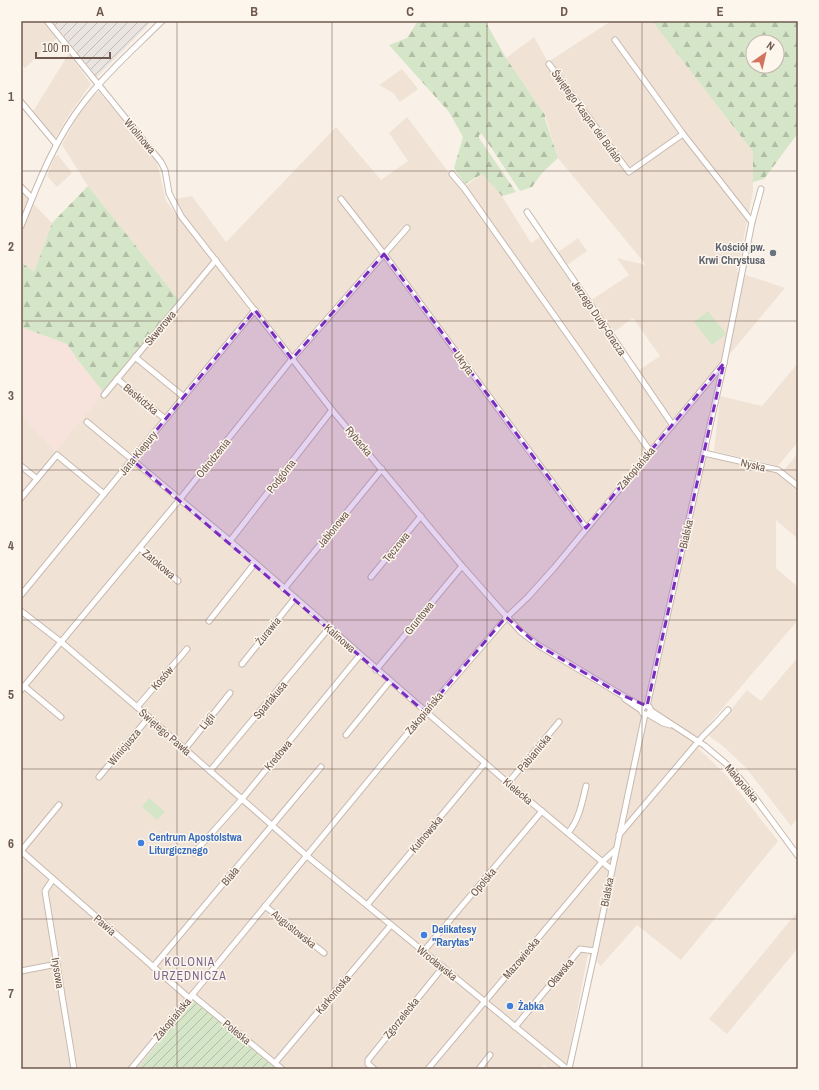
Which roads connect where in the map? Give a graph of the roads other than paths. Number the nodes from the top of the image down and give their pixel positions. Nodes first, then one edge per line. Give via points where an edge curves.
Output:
1 (47, 21) edge
2 (162, 21) edge
3 (615, 40) dead end
4 (550, 64) dead end
5 (98, 85) junction
6 (21, 102) edge
7 (683, 134) junction
8 (56, 144) junction
9 (452, 174) dead end
10 (21, 187) edge
11 (760, 189) dead end
12 (32, 198) junction
13 (341, 199) dead end
14 (527, 212) dead end
15 (752, 222) junction
16 (21, 226) edge
17 (407, 228) dead end
18 (384, 254) junction
19 (216, 260) junction
20 (255, 310) junction
21 (135, 357) junction
22 (292, 359) junction
23 (724, 363) junction
24 (117, 378) junction
25 (104, 395) dead end
26 (184, 397) junction
27 (332, 410) junction
28 (165, 419) junction
29 (87, 422) dead end
30 (672, 424) junction
31 (650, 451) junction
32 (704, 453) junction
33 (132, 460) junction
34 (21, 466) edge
35 (382, 469) junction
36 (37, 479) junction
37 (798, 486) edge
38 (104, 494) junction
39 (21, 498) edge
40 (180, 499) junction
41 (421, 516) junction
42 (586, 528) junction
43 (230, 541) junction
44 (140, 548) junction
45 (255, 563) junction
46 (462, 566) junction
47 (371, 577) dead end
48 (178, 581) dead end
49 (284, 589) junction
50 (21, 595) edge
51 (295, 598) junction
52 (21, 610) edge
53 (506, 617) junction
54 (209, 621) dead end
55 (329, 628) junction
56 (61, 642) junction
57 (187, 649) dead end
58 (360, 655) junction
59 (242, 664) dead end
60 (376, 670) junction
61 (390, 681) junction
62 (23, 688) edge
63 (230, 693) dead end
64 (137, 707) junction
65 (646, 710) junction
66 (728, 710) dead end
67 (425, 712) junction
68 (61, 717) dead end
69 (149, 717) junction
70 (559, 722) dead end
71 (346, 735) dead end
72 (698, 742) junction
73 (185, 749) junction
74 (486, 763) junction
75 (321, 767) dead end
76 (210, 771) junction
77 (99, 777) dead end
78 (508, 783) junction
79 (586, 786) dead end
80 (242, 799) junction
81 (59, 805) dead end
82 (542, 812) junction
83 (272, 826) junction
84 (568, 833) junction
85 (618, 836) junction
86 (616, 849) junction
87 (21, 851) edge
88 (194, 853) dead end
89 (307, 856) junction
90 (798, 856) edge
91 (602, 862) junction
92 (611, 869) junction
93 (53, 879) junction
94 (367, 905) junction
95 (265, 906) junction
96 (391, 925) junction
97 (595, 951) junction
98 (423, 952) junction
99 (324, 953) dead end
100 (57, 964) junction
101 (153, 967) junction
102 (443, 967) junction
103 (21, 971) edge
104 (191, 997) junction
105 (484, 1001) junction
106 (515, 1027) junction
107 (490, 1055) dead end
108 (275, 1063) junction
109 (430, 1067) edge
110 (74, 1069) edge
111 (131, 1069) edge
112 (282, 1069) edge
113 (374, 1069) edge
114 (437, 1069) edge
115 (479, 1069) edge
116 (568, 1069) edge

1 - 5 street, Wiolinowa
2 - 5 street
3 - 7 street
4 - 7 street, Świętego Kaspra del Bufalo via 629,172
5 - 8 street
5 - 19 street, Wiolinowa via 161,162 170,193 181,216
6 - 8 street
7 - 15 street
8 - 12 street
9 - 31 street
10 - 12 street
11 - 15 street
12 - 16 street
13 - 18 street, Ukryta
14 - 30 street, Jerzego Dudy-Gracza
15 - 23 street
17 - 18 street, Odrodzenia
18 - 22 street, Odrodzenia
18 - 42 street, Ukryta
19 - 20 street, Rybacka
19 - 21 street, Skwerowa
20 - 22 street, Rybacka
20 - 26 street, Jana Kiepury
21 - 24 street, Skwerowa
21 - 26 street
22 - 27 street, Rybacka
22 - 40 street, Odrodzenia
23 - 30 street, Zakopiańska
23 - 32 street, Bialska
24 - 25 street, Skwerowa
24 - 28 street, Beskidzka
26 - 28 street, Jana Kiepury
27 - 35 street, Rybacka
27 - 43 street, Podgórna
28 - 33 street, Jana Kiepury
29 - 33 street, Kalinowa
30 - 31 street, Zakopiańska
31 - 42 street, Zakopiańska
32 - 37 street, Nyska via 778,470
32 - 65 street, Bialska
33 - 38 street, Jana Kiepury
33 - 40 street, Kalinowa
34 - 36 street
35 - 41 street, Rybacka
35 - 49 street, Jabłonowa
36 - 38 street via 57,455
36 - 39 street
38 - 50 street, Jana Kiepury
40 - 43 street, Kalinowa
40 - 44 street, Odrodzenia
41 - 46 street, Rybacka
41 - 47 street, Tęczowa
42 - 53 street, Zakopiańska via 528,597
43 - 45 street, Kalinowa
44 - 48 street, Zatokowa
44 - 56 street, Odrodzenia
45 - 49 street, Kalinowa
45 - 54 street
46 - 53 street, Rybacka
46 - 60 street, Gruntowa
49 - 51 street, Kalinowa
51 - 55 street, Kalinowa
51 - 59 street, Żurawia
52 - 56 street, Świętego Pawła
53 - 65 street, Małopolska via 538,645
53 - 67 street, Zakopiańska
55 - 58 street, Kalinowa
55 - 76 street, Spartakusa
56 - 62 street, Odrodzenia
56 - 64 street, Świętego Pawła
57 - 64 street, Kosów
58 - 60 street, Kalinowa
58 - 80 street, Kredowa
60 - 61 street, Kalinowa
61 - 67 street, Kalinowa
61 - 71 street
62 - 68 street
63 - 73 street, Ligii
64 - 69 street, Świętego Pawła
65 - 72 street, Małopolska
65 - 85 street, Bialska
66 - 72 street
67 - 74 street, Kielecka
67 - 89 street, Zakopiańska
69 - 73 street, Świętego Pawła
69 - 77 street, Winicjusza
70 - 78 street, Pabianicka
72 - 85 street
72 - 90 street, Małopolska via 736,774
73 - 76 street, Świętego Pawła
74 - 78 street, Kielecka
74 - 94 street, Kutnowska
75 - 83 street, Biała
76 - 80 street, Świętego Pawła
78 - 82 street, Kielecka
79 - 84 street via 575,826
80 - 83 street, Świętego Pawła
80 - 88 street, Kredowa
81 - 87 street
82 - 84 street, Kielecka
82 - 98 street, Opolska
83 - 89 street, Świętego Pawła
83 - 101 street, Biała
84 - 91 street, Kielecka
85 - 86 street, Bialska
86 - 91 street, Mazowiecka
86 - 92 street, Bialska
87 - 93 street, Pawia
89 - 94 street, Wrocławska
89 - 95 street, Zakopiańska
91 - 92 street, Kielecka
91 - 105 street, Mazowiecka
92 - 97 street, Bialska
93 - 100 street, Irysowa via 45,892
93 - 101 street, Pawia
94 - 96 street, Wrocławska
95 - 99 street, Augustowska
95 - 104 street, Zakopiańska
96 - 98 street, Wrocławska
96 - 108 street, Karkonoska
97 - 106 street, Oławska via 580,949
97 - 116 street, Bialska
98 - 102 street, Wrocławska
100 - 103 street
100 - 110 street, Irysowa
101 - 104 street, Pawia
102 - 105 street, Wrocławska
102 - 113 street, Zgorzelecka via 368,1060 368,1064
104 - 108 street, Poleska
104 - 111 street, Zakopiańska
105 - 106 street, Wrocławska
105 - 109 street, Mazowiecka
106 - 116 street, Wrocławska
107 - 115 street
108 - 112 street, Poleska
109 - 114 street

